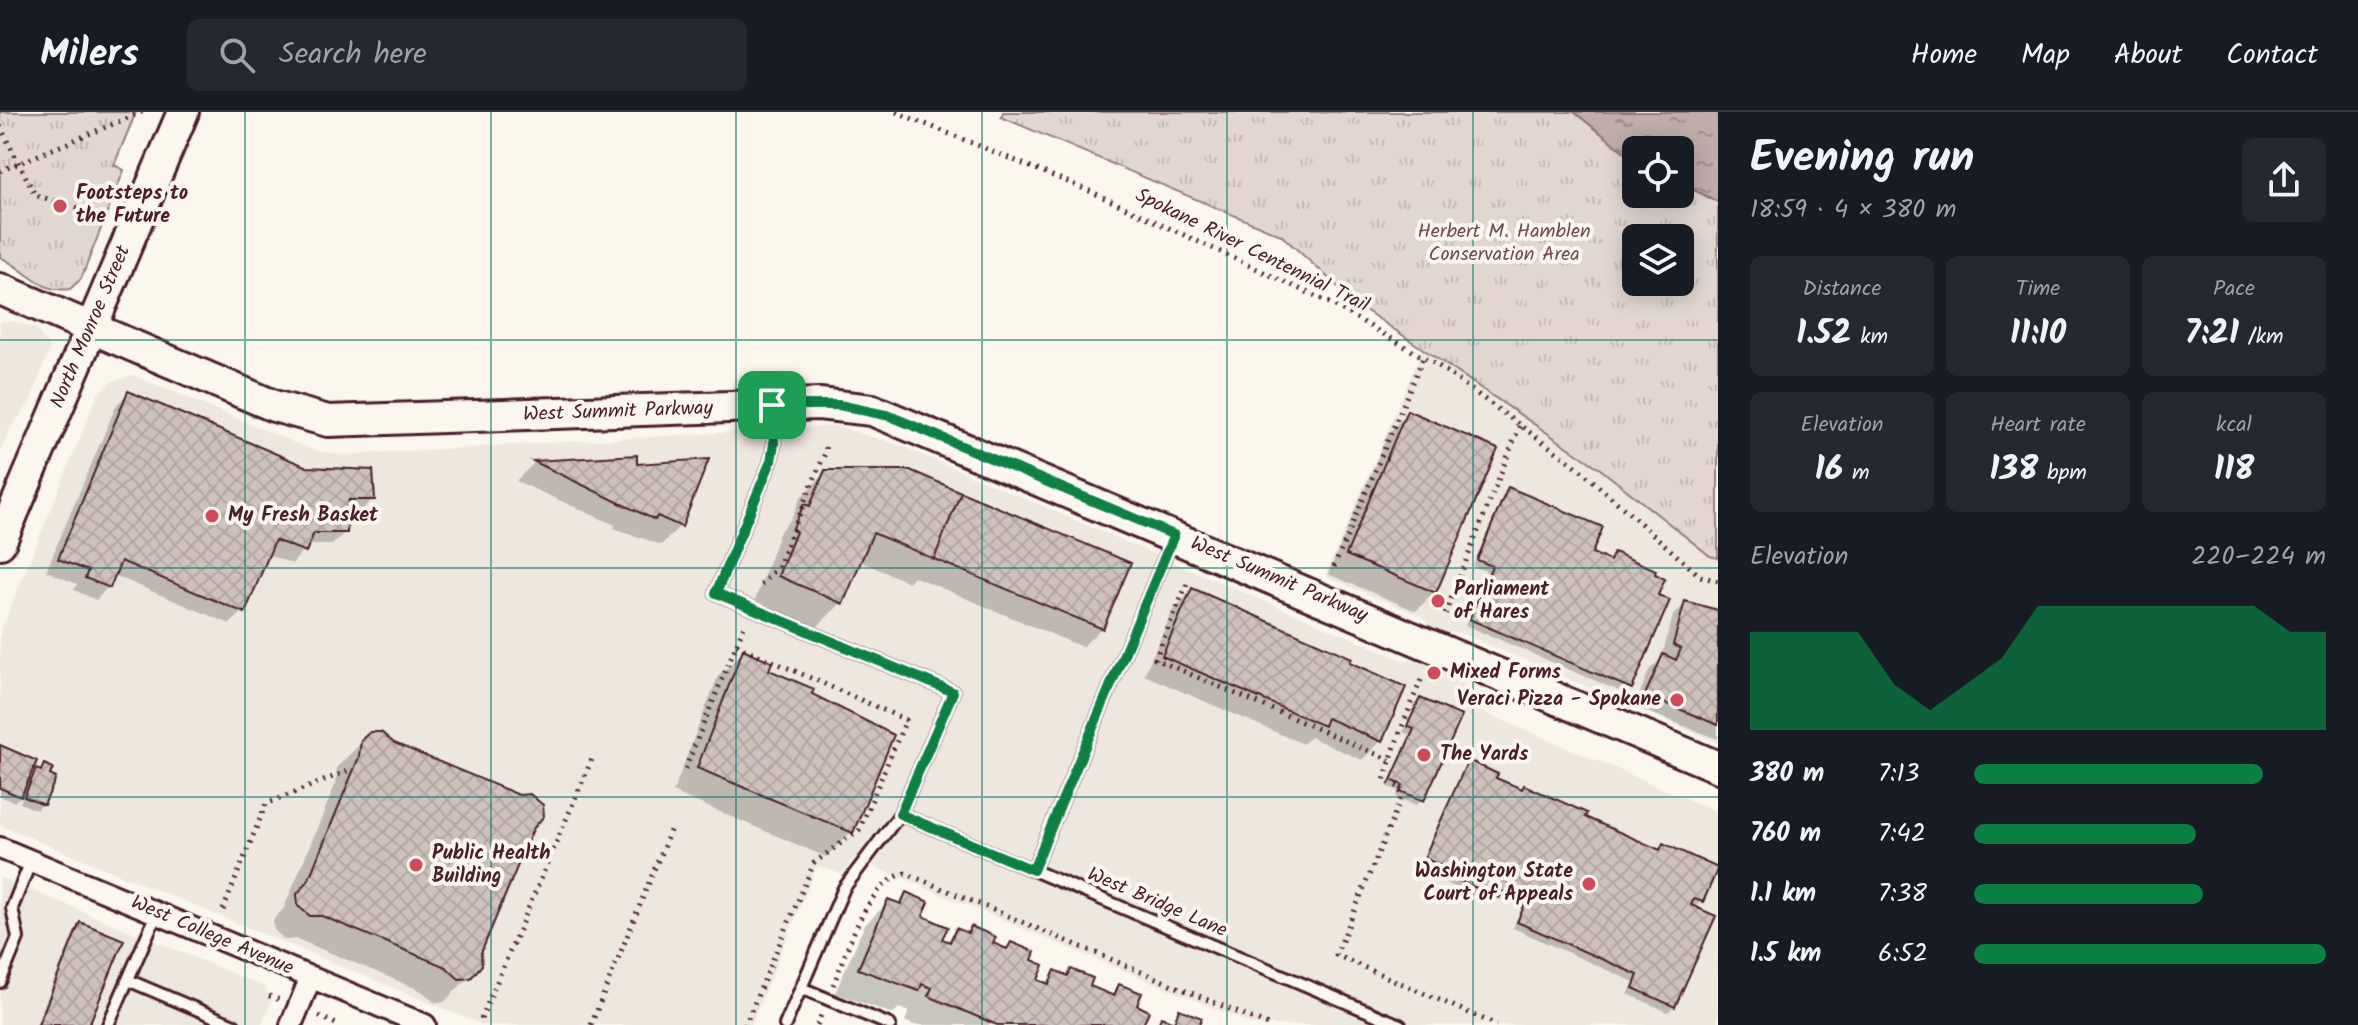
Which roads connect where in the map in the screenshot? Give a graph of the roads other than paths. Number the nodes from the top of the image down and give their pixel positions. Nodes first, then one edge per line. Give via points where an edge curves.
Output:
1 (183, 112) edge
2 (0, 289) edge
3 (91, 327) junction
4 (772, 405) junction
5 (1174, 535) junction
6 (0, 543) edge
7 (1718, 767) edge
8 (900, 814) junction
9 (0, 848) edge
10 (31, 861) junction
11 (1033, 870) junction
12 (157, 913) junction
13 (311, 977) junction
14 (130, 981) junction
15 (0, 982) edge
16 (801, 988) junction
17 (108, 1025) edge
18 (234, 1025) edge
19 (291, 1025) edge
20 (425, 1025) edge
21 (785, 1025) edge
22 (890, 1025) edge
23 (1400, 1025) edge

1 - 3 street, North Monroe Street
2 - 3 street, West Summit Parkway
3 - 4 street, West Summit Parkway via 274,406 328,421
3 - 6 street, North Monroe Street
4 - 5 street, West Summit Parkway via 839,405 890,416
4 - 8 lane via 771,461 716,593 953,692
5 - 7 street, West Summit Parkway
5 - 11 lane
8 - 11 lane, West Bridge Lane
8 - 16 lane via 844,888
9 - 10 street, West College Avenue
10 - 12 street, West College Avenue
10 - 15 lane via 12,908 18,938
11 - 23 lane, West Bridge Lane
12 - 13 street, West College Avenue
12 - 14 lane
13 - 19 street
13 - 20 street, West College Avenue
14 - 17 lane
14 - 18 lane
16 - 21 lane
16 - 22 lane

